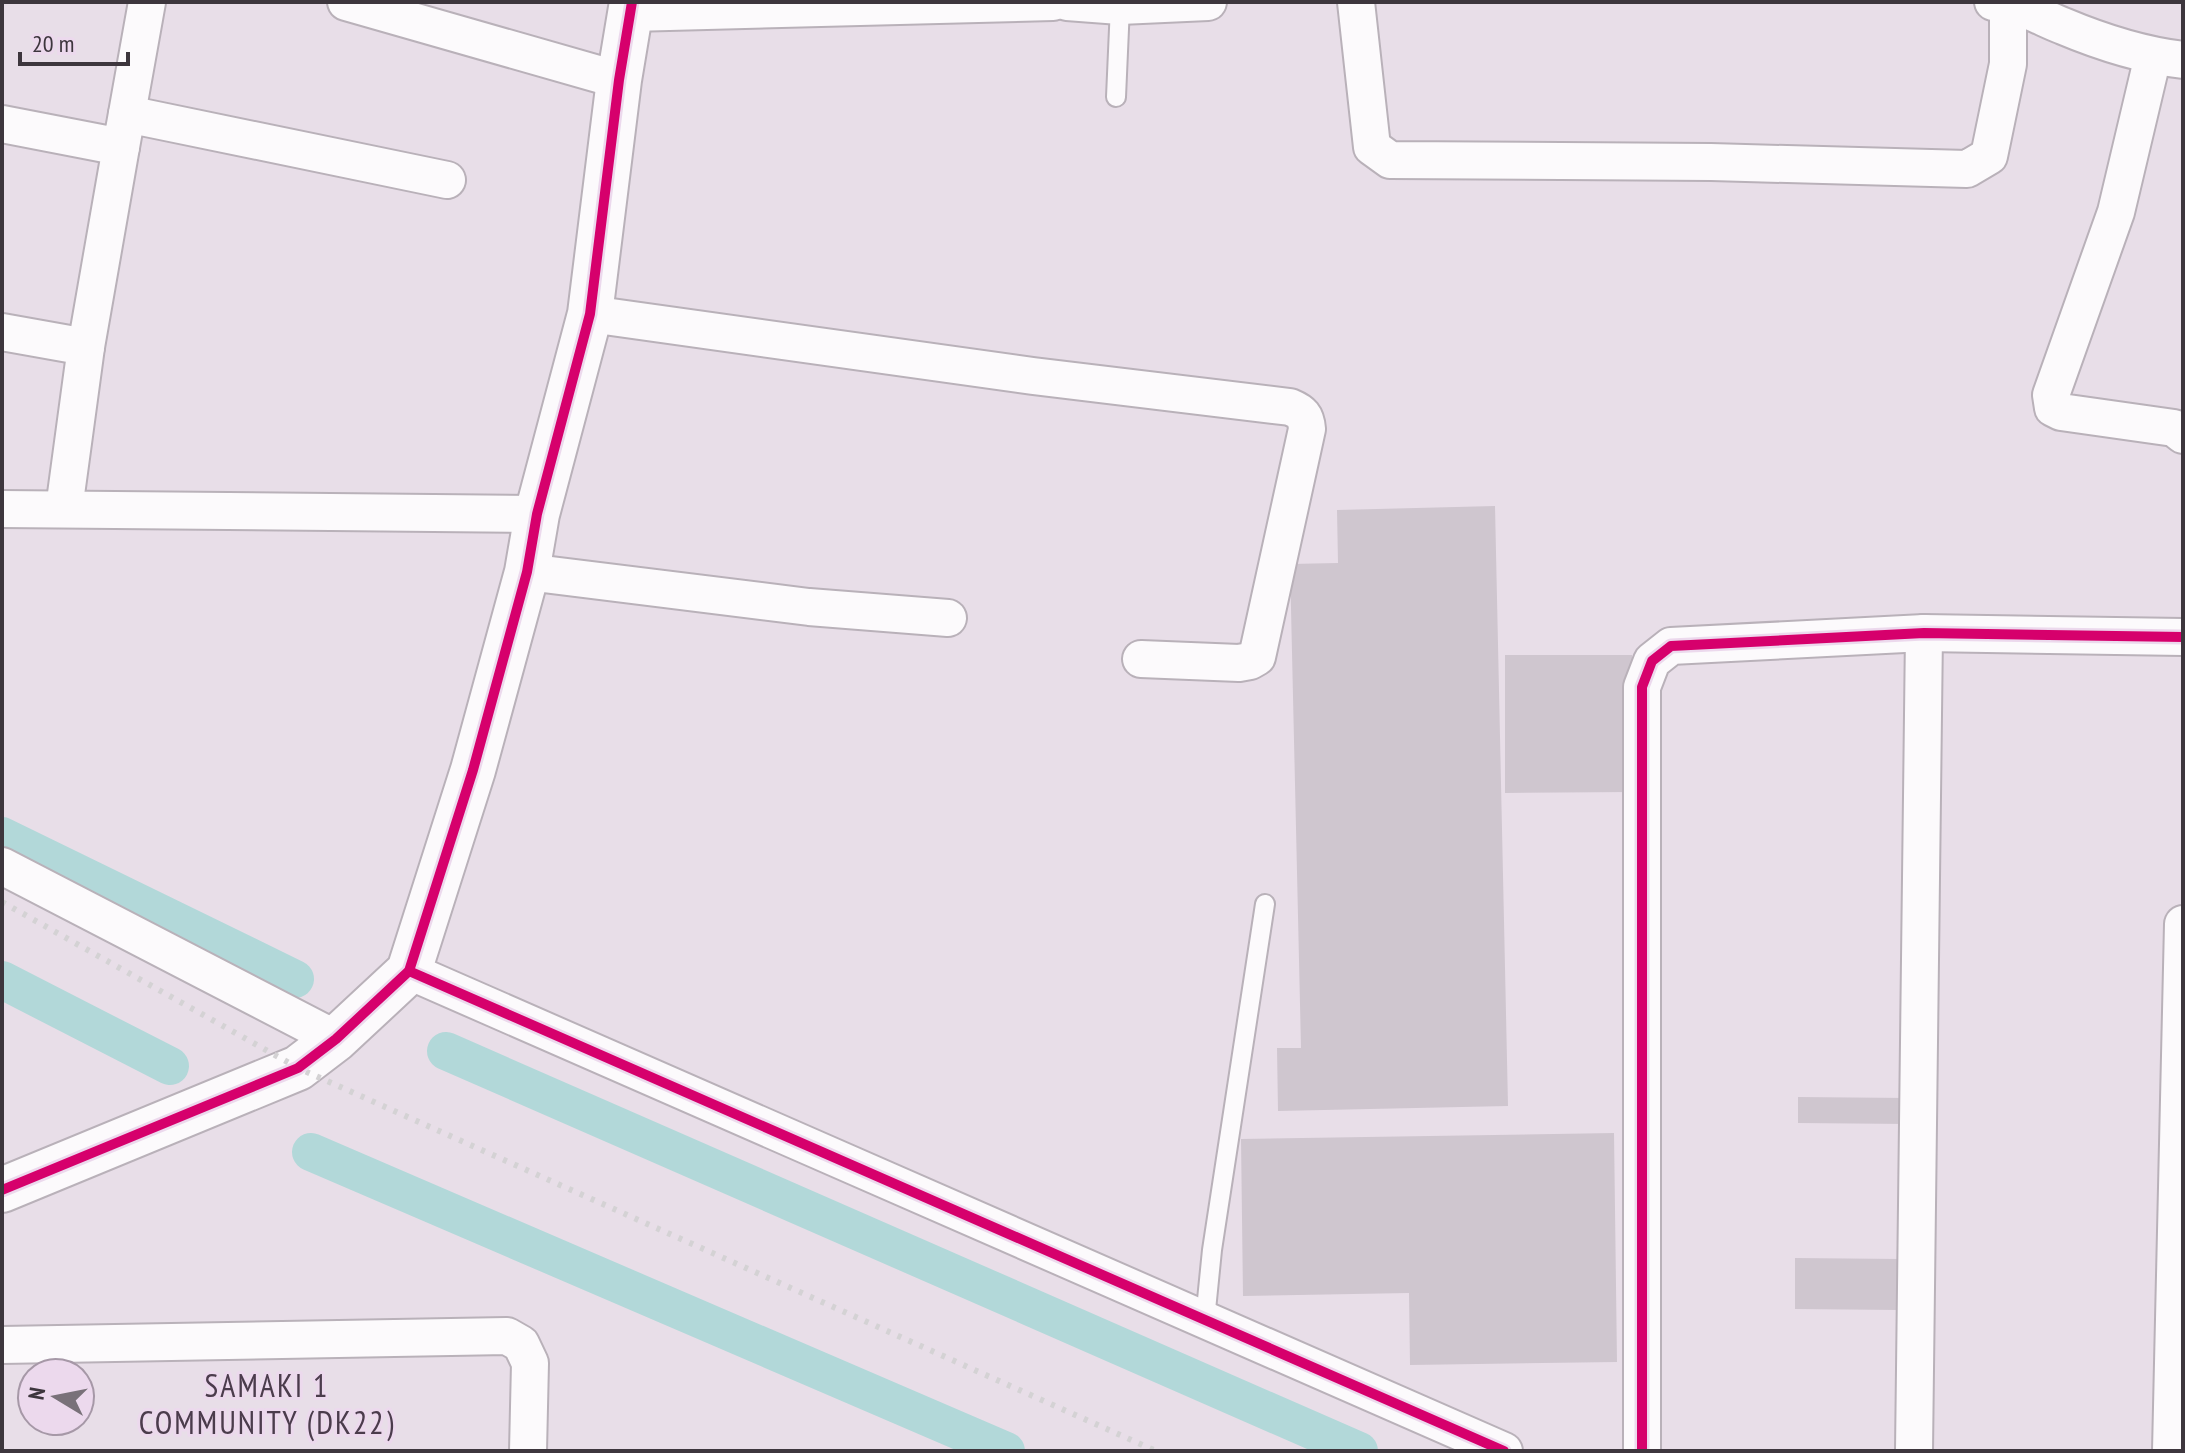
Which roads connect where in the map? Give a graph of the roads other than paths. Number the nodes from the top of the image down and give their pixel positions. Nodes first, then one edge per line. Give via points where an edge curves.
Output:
1 (147, 2) edge
2 (346, 2) edge
3 (1053, 2) edge
4 (1067, 2) edge
5 (1208, 2) edge
6 (1356, 2) edge
7 (1993, 2) edge
8 (2008, 2) edge
9 (1120, 6) junction
10 (632, 8) edge
11 (2168, 58) edge
12 (619, 80) junction
13 (1116, 97) dead end
14 (2, 124) edge
15 (124, 130) junction
16 (447, 180) dead end
17 (590, 314) junction
18 (2, 332) edge
19 (86, 347) junction
20 (2183, 435) edge
21 (2, 509) edge
22 (64, 509) junction
23 (537, 514) junction
24 (527, 572) junction
25 (948, 618) dead end
26 (1924, 633) junction
27 (2183, 637) edge
28 (1141, 659) dead end
29 (2, 866) edge
30 (1265, 904) dead end
31 (2183, 924) edge
32 (409, 971) junction
33 (336, 1039) junction
34 (2, 1190) edge
35 (1205, 1320) junction
36 (2, 1345) edge
37 (528, 1451) edge
38 (1504, 1451) edge
39 (1642, 1451) edge
40 (1914, 1451) edge
41 (2171, 1451) edge

1 - 15 street
2 - 12 street
3 - 10 street
4 - 9 street
5 - 9 street
6 - 8 street via 1372,147 1390,160 1967,169 1989,156 2008,64
7 - 8 street
8 - 11 street via 2066,28
9 - 13 lane
10 - 12 street
11 - 20 street via 2051,395 2053,408 2061,412 2174,428
12 - 17 street
14 - 15 street
15 - 16 street
15 - 19 street
17 - 23 street
17 - 28 street via 1301,412 1307,429 1257,657 1239,663
18 - 19 street
19 - 22 street
21 - 22 street
22 - 23 street
23 - 24 street
24 - 25 street via 809,607
24 - 32 street via 473,770
26 - 27 street
26 - 39 street via 1671,646 1652,661 1642,687
26 - 40 street
29 - 33 street
30 - 35 lane
31 - 41 street
32 - 33 street
32 - 35 street
33 - 34 street via 298,1068
35 - 38 street
36 - 37 street via 507,1336 521,1344 530,1363

